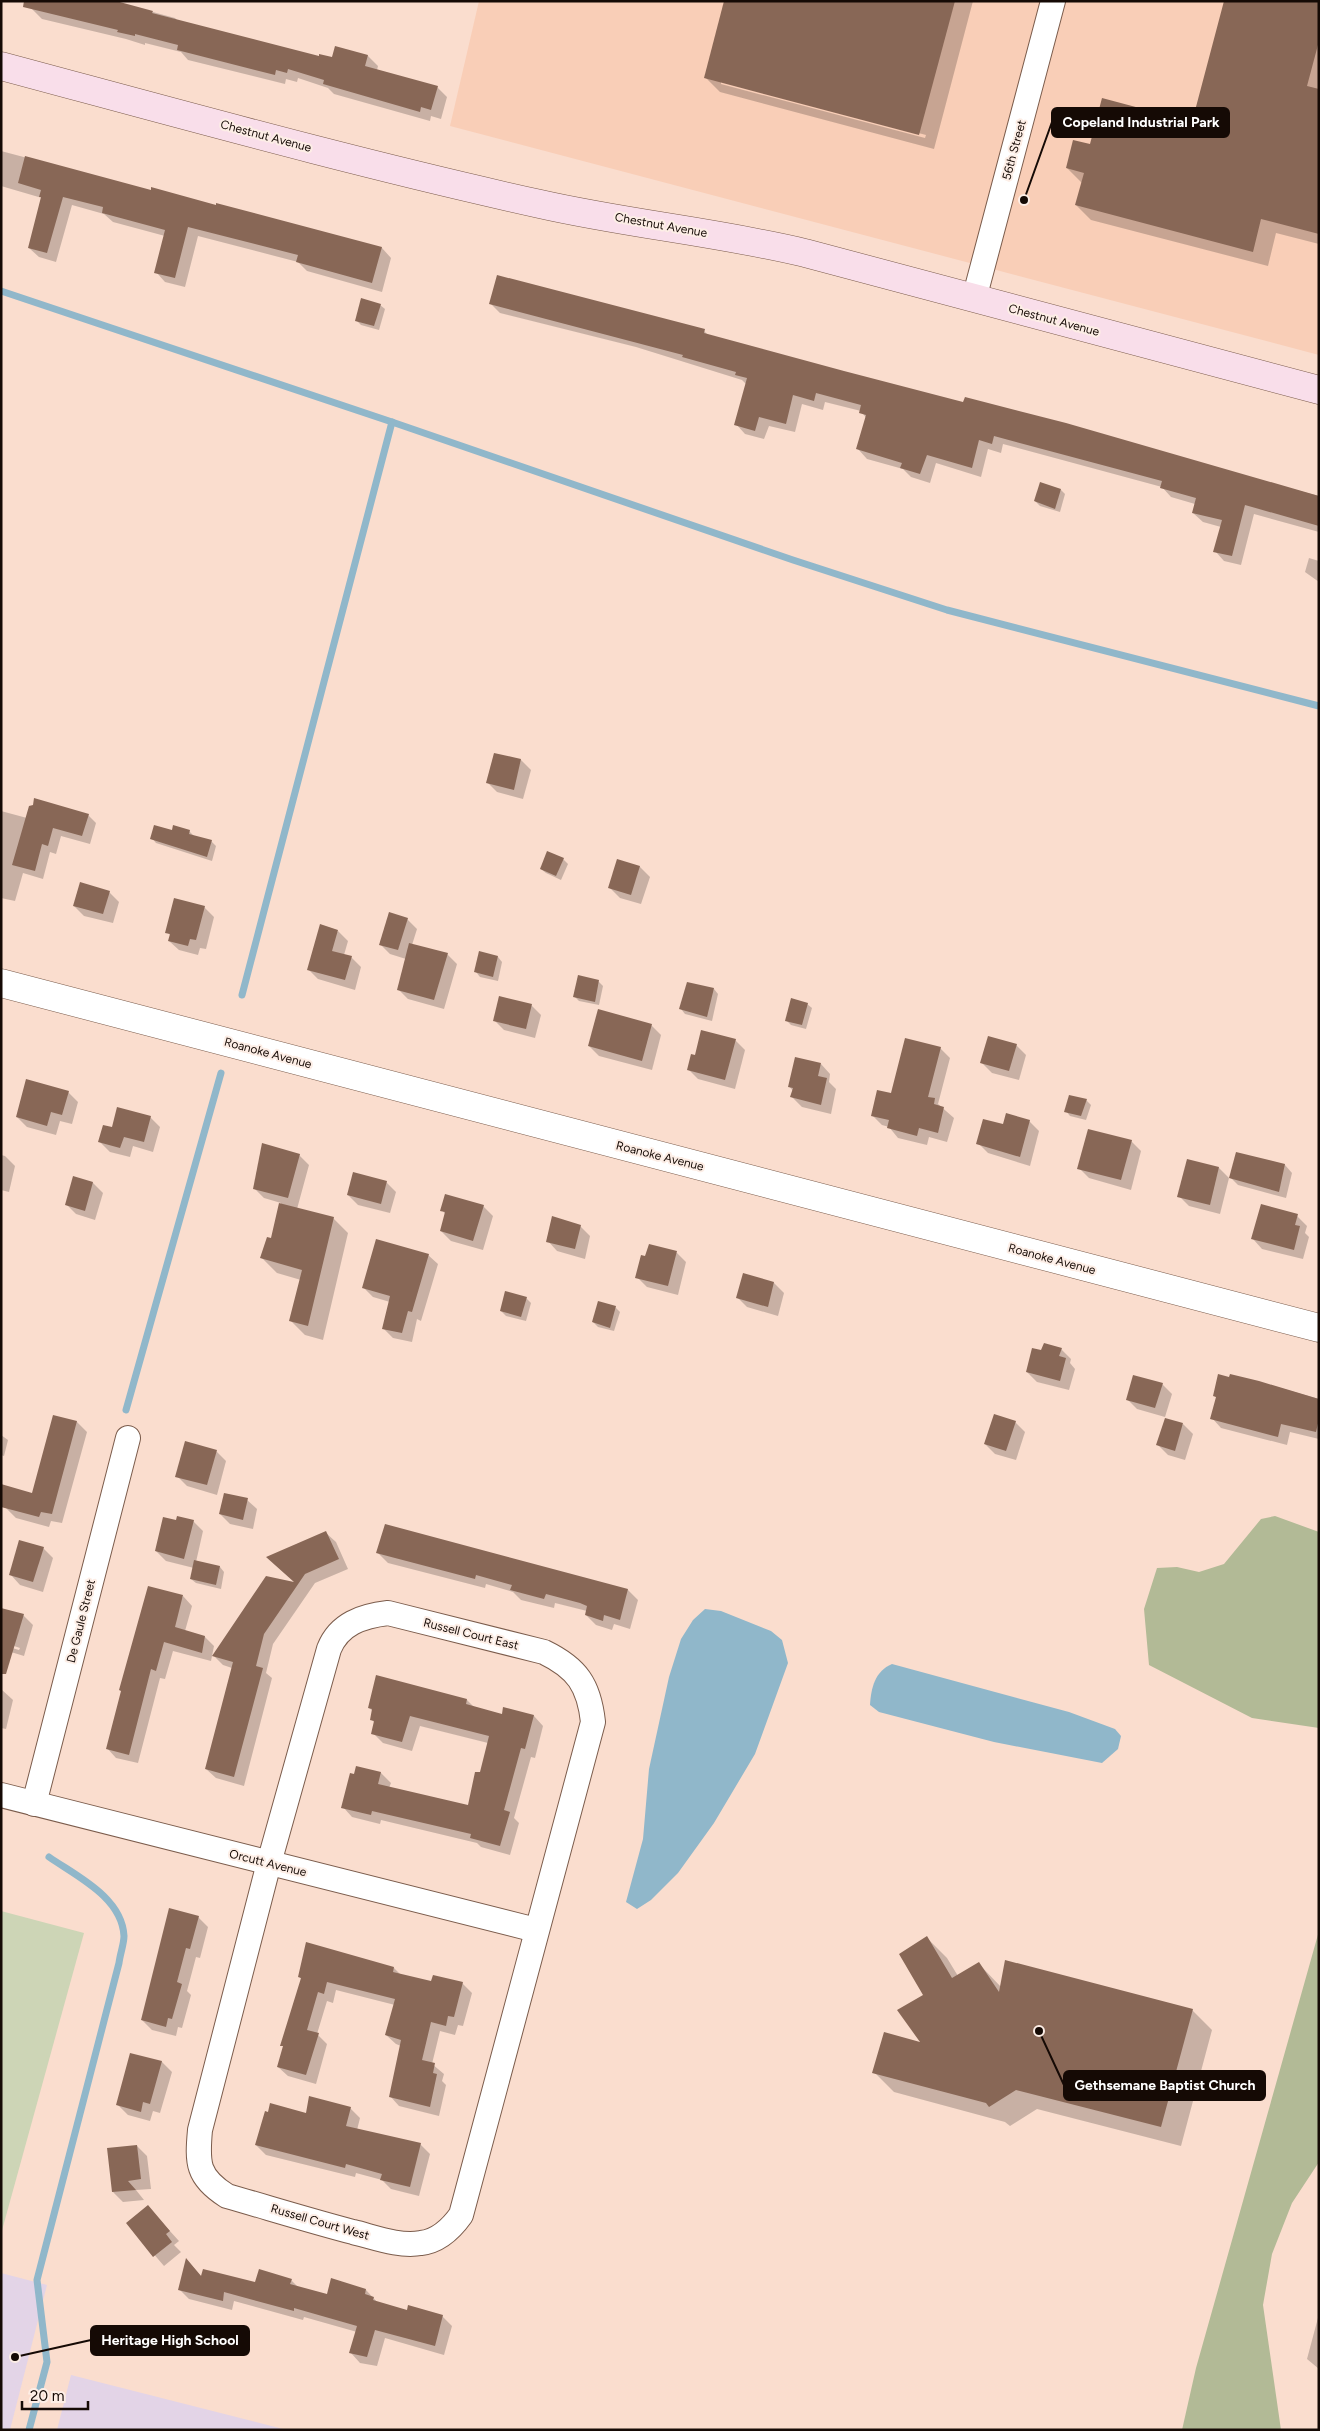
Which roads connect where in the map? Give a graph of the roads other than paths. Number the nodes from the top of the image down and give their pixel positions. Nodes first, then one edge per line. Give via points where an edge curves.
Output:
1 (1053, 1) edge
2 (1, 66) edge
3 (974, 299) junction
4 (1319, 390) edge
5 (1, 983) edge
6 (1319, 1328) edge
7 (128, 1438) dead end
8 (1, 1795) edge
9 (34, 1804) junction
10 (269, 1863) junction
11 (536, 1930) junction

1 - 3 street, 56th Street
2 - 3 main road, Chestnut Avenue via 426,178 543,205 759,242
3 - 4 main road, Chestnut Avenue
5 - 6 street, Roanoke Avenue
7 - 9 street, De Gaule Street
8 - 9 street, Orcutt Avenue
9 - 10 street, Orcutt Avenue
10 - 11 street, Orcutt Avenue
10 - 11 street, Russell Court East via 324,1664 334,1637 344,1627 359,1618 388,1613 544,1652 561,1660 576,1673 591,1703 593,1722
10 - 11 street, Russell Court West via 200,2130 198,2156 202,2174 227,2196 378,2238 422,2244 444,2233 461,2215

